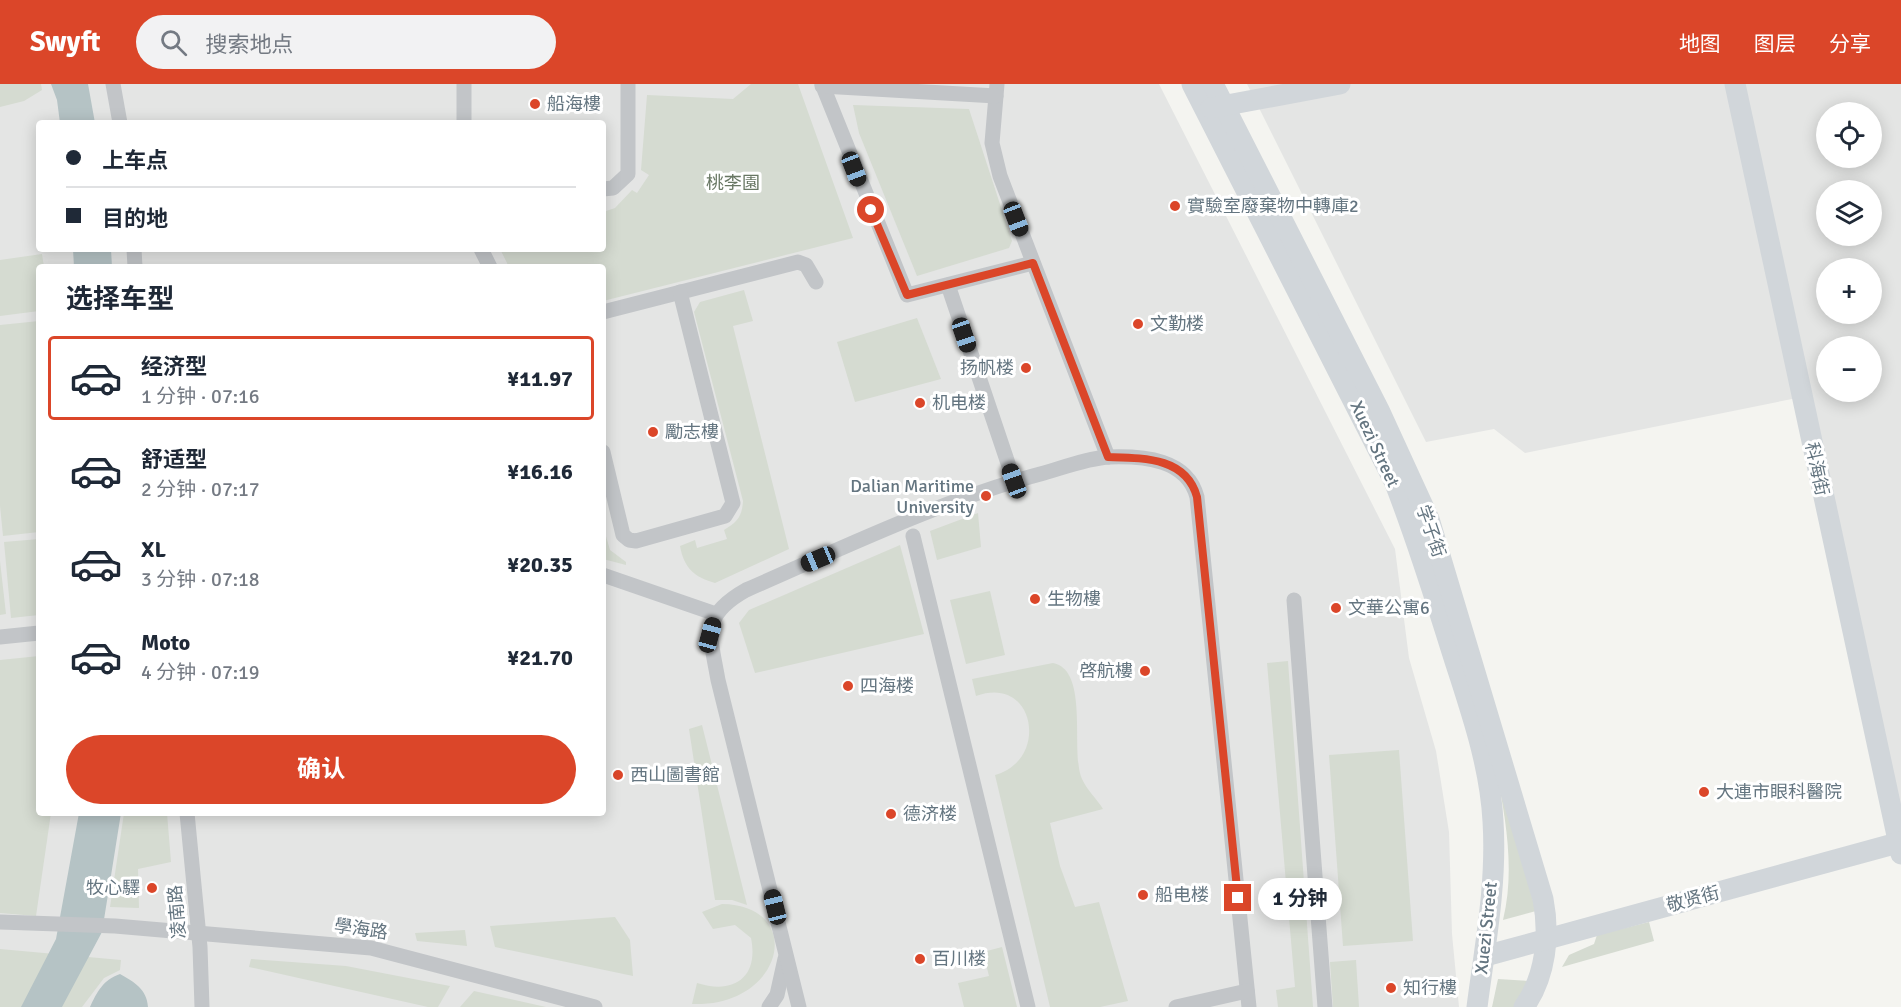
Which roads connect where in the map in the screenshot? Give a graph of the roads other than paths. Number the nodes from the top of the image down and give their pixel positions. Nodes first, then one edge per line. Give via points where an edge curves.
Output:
1 (113, 84) edge
2 (464, 84) edge
3 (628, 84) edge
4 (1192, 84) edge
5 (1213, 84) edge
6 (1340, 84) edge
7 (1735, 84) edge
8 (822, 85) edge
9 (997, 90) edge
10 (1214, 108) junction
11 (119, 120) edge
12 (464, 120) edge
13 (606, 189) edge
14 (1033, 263) junction
15 (816, 282) dead end
16 (948, 285) junction
17 (680, 292) junction
18 (606, 311) edge
19 (1108, 457) junction
20 (606, 465) edge
21 (1014, 481) junction
22 (913, 536) dead end
23 (606, 576) edge
24 (1294, 600) dead end
25 (716, 614) junction
26 (36, 633) edge
27 (0, 637) edge
28 (187, 816) edge
29 (1900, 847) edge
30 (0, 922) edge
31 (199, 932) junction
32 (1547, 939) junction
33 (786, 952) junction
34 (1485, 956) junction
35 (1247, 991) junction
36 (202, 1007) edge
37 (595, 1007) edge
38 (769, 1007) edge
39 (799, 1007) edge
40 (1028, 1007) edge
41 (1176, 1007) edge
42 (1249, 1007) edge
43 (1325, 1007) edge
44 (1477, 1007) edge
45 (1524, 1007) edge

1 - 11 street
2 - 12 street
3 - 13 street via 628,174 613,188
4 - 10 main road, Xuezi Street
5 - 10 main road, 学子街
6 - 10 main road
7 - 29 main road, 科海街
8 - 9 street
8 - 16 street via 907,295
9 - 14 street via 993,143 1000,176
10 - 32 main road, 学子街 via 1380,412 1429,519 1543,899
10 - 34 main road, Xuezi Street via 1370,430 1415,534 1488,774 1493,822 1492,913
14 - 16 street
14 - 19 street
15 - 17 street via 806,266 798,262
16 - 21 street
17 - 18 street
17 - 20 street via 733,503 730,511 725,516 629,540 623,535
19 - 21 street
19 - 35 street via 1139,458 1176,467 1191,482 1197,497
21 - 25 street via 746,590 726,601
22 - 40 street
23 - 25 street
24 - 43 street
25 - 33 street via 710,635 718,680
26 - 27 street
28 - 31 street, 凌南路
29 - 32 main road, 敬贤街
30 - 31 street, 學海路
31 - 36 street, 凌南路
31 - 37 street, 學海路 via 371,948
32 - 34 main road, 敬贤街
32 - 45 main road, 学子街 via 1542,966
33 - 38 street via 777,995
33 - 39 street
34 - 44 main road, Xuezi Street
35 - 41 street
35 - 42 street

